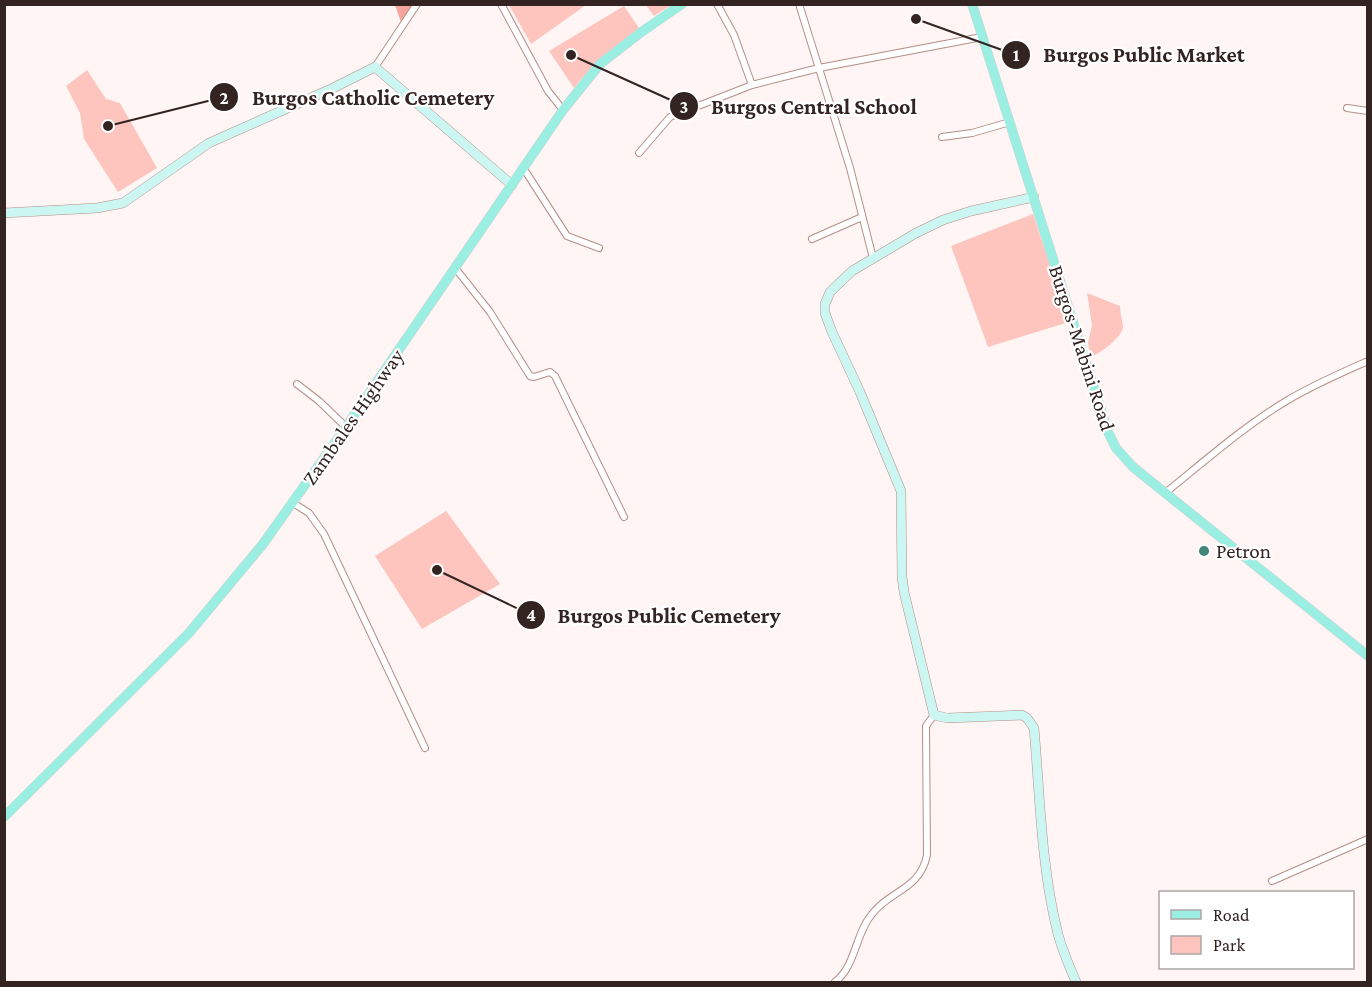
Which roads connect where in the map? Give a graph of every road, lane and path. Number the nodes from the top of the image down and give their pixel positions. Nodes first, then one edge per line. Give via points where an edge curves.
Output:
1 (417, 4) edge
2 (501, 4) edge
3 (682, 4) edge
4 (717, 4) edge
5 (800, 4) edge
6 (972, 4) edge
7 (982, 37) junction
8 (375, 67) junction
9 (819, 68) junction
10 (752, 85) junction
11 (1347, 108) dead end
12 (563, 110) junction
13 (1368, 111) edge
14 (1010, 122) junction
15 (942, 137) dead end
16 (639, 153) dead end
17 (524, 169) junction
18 (512, 185) junction
19 (1034, 196) junction
20 (4, 213) edge
21 (862, 217) junction
22 (812, 239) dead end
23 (599, 248) dead end
24 (873, 258) junction
25 (456, 269) junction
26 (1368, 361) edge
27 (297, 384) dead end
28 (346, 427) junction
29 (1165, 493) junction
30 (292, 503) junction
31 (624, 517) dead end
32 (1368, 656) edge
33 (934, 715) junction
34 (425, 747) dead end
35 (4, 817) edge
36 (1368, 839) edge
37 (1272, 881) dead end
38 (834, 982) edge
39 (1076, 982) edge

1 - 8 street
2 - 12 street via 548,91
3 - 12 main road, Zambales Highway via 600,64
4 - 10 street via 734,35
5 - 9 street
6 - 7 main road, Burgos-Mabini Road
7 - 9 street
7 - 14 main road, Burgos-Mabini Road
8 - 18 street
8 - 20 street via 209,143 123,203
9 - 10 street
9 - 21 street
10 - 16 street via 670,117
11 - 13 street
12 - 17 main road, Zambales Highway
14 - 15 street
14 - 19 main road, Burgos-Mabini Road
17 - 18 main road, Zambales Highway
17 - 23 street via 567,236
18 - 25 main road, Zambales Highway
19 - 24 street via 943,220
19 - 29 main road, Burgos-Mabini Road via 1108,432 1133,467
21 - 22 street
21 - 24 street
24 - 33 street via 830,292 825,313 901,491 904,592
25 - 28 main road, Zambales Highway
25 - 31 street via 490,312 530,376 550,372 555,376
26 - 29 street via 1281,404
27 - 28 street
28 - 30 main road, Zambales Highway
29 - 32 main road, Burgos-Mabini Road
30 - 34 street via 309,513 324,534
30 - 35 main road, Zambales Highway via 189,633
33 - 38 street via 926,726 927,855 923,869 914,881 873,912 844,974
33 - 39 street via 1022,715 1032,723 1046,870 1057,929
36 - 37 street

